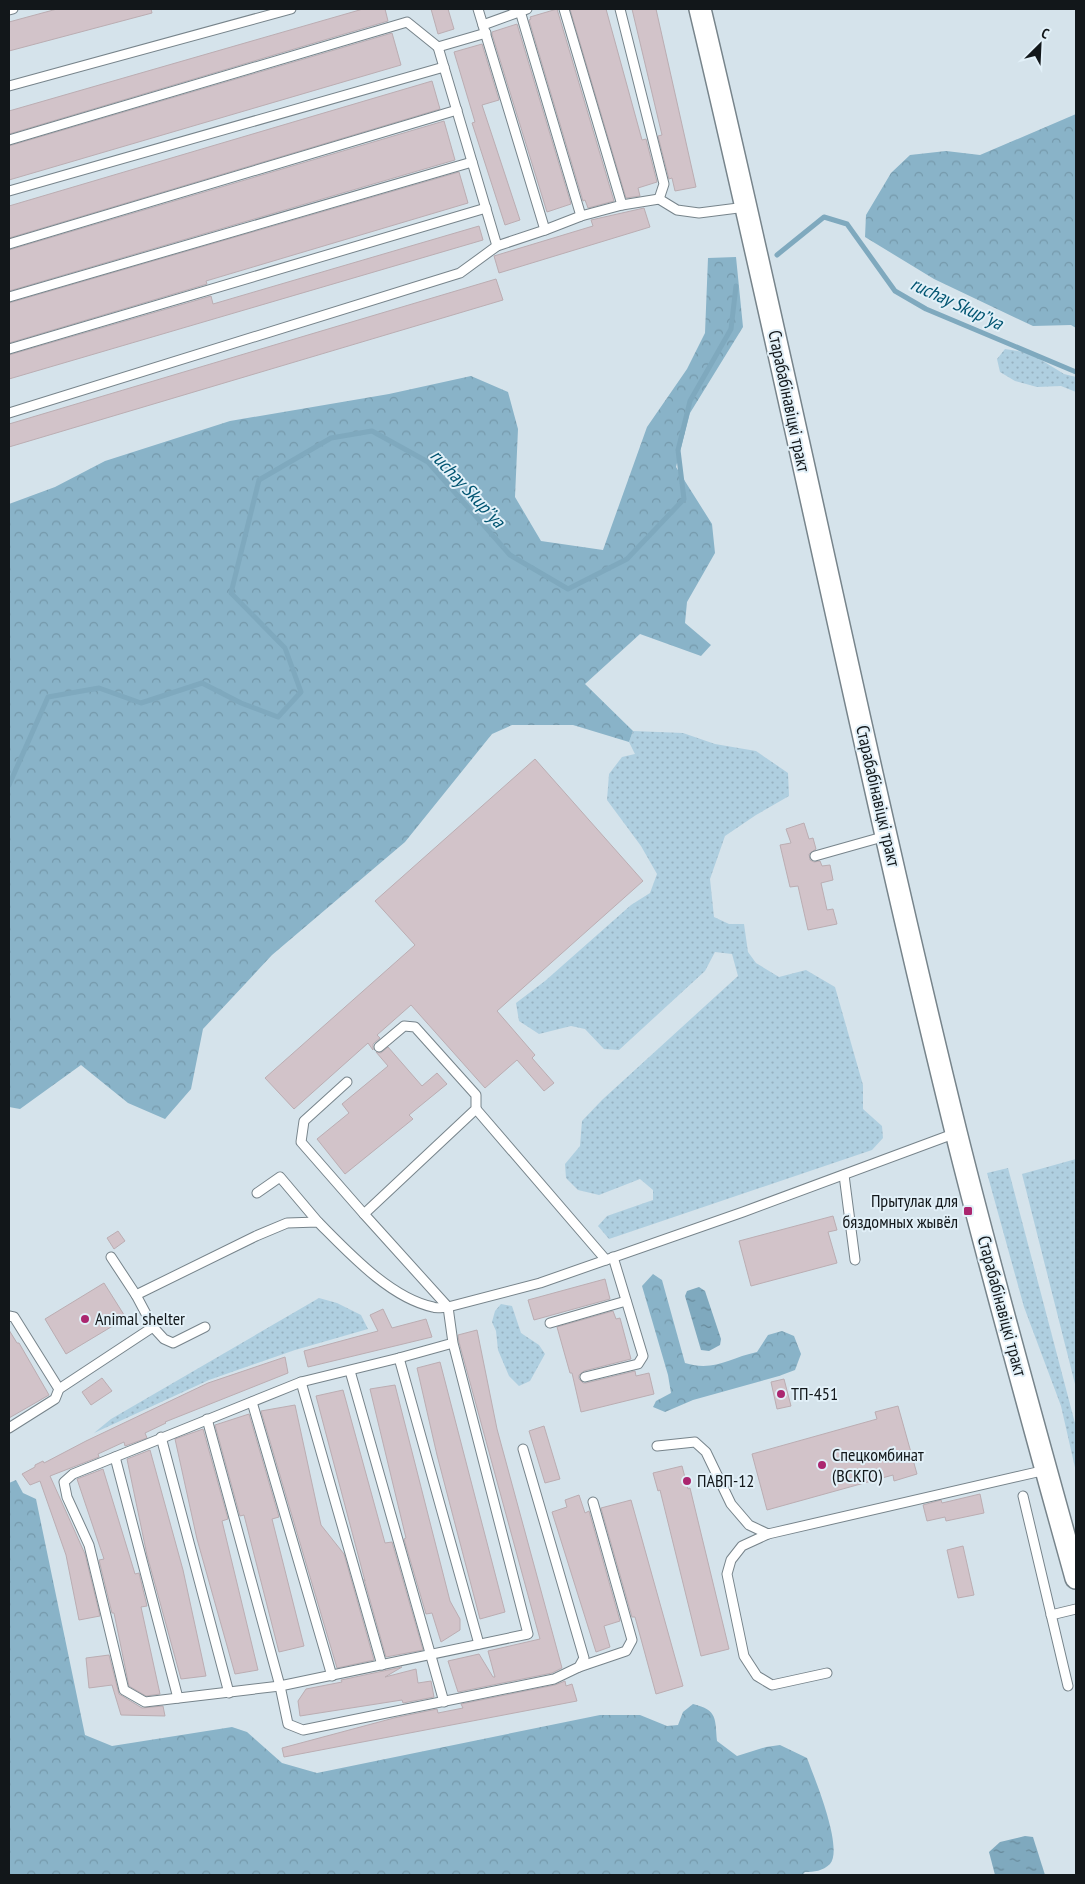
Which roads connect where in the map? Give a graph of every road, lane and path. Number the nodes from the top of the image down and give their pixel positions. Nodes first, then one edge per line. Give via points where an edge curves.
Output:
1 (13, 9) edge
2 (291, 9) edge
3 (478, 9) edge
4 (564, 9) edge
5 (620, 9) edge
6 (700, 9) edge
7 (9, 10) edge
8 (523, 10) edge
9 (485, 29) junction
10 (438, 47) junction
11 (444, 67) junction
12 (9, 86) edge
13 (457, 110) junction
14 (9, 140) edge
15 (472, 162) junction
16 (9, 191) edge
17 (659, 199) junction
18 (622, 204) junction
19 (747, 207) junction
20 (486, 208) junction
21 (581, 216) junction
22 (545, 230) junction
23 (9, 244) edge
24 (497, 246) junction
25 (9, 297) edge
26 (9, 349) edge
27 (9, 413) edge
28 (886, 836) junction
29 (815, 856) dead end
30 (379, 1048) dead end
31 (347, 1082) dead end
32 (476, 1109) junction
33 (956, 1133) junction
34 (844, 1175) junction
35 (257, 1193) dead end
36 (364, 1214) junction
37 (318, 1222) junction
38 (111, 1257) dead end
39 (610, 1258) junction
40 (855, 1260) dead end
41 (136, 1295) junction
42 (626, 1301) junction
43 (448, 1307) junction
44 (9, 1316) edge
45 (550, 1323) dead end
46 (153, 1327) junction
47 (205, 1327) dead end
48 (453, 1343) junction
49 (399, 1358) junction
50 (350, 1371) junction
51 (585, 1377) dead end
52 (300, 1382) junction
53 (59, 1389) junction
54 (252, 1402) junction
55 (206, 1419) junction
56 (9, 1428) edge
57 (161, 1438) junction
58 (657, 1446) dead end
59 (523, 1449) dead end
60 (115, 1456) junction
61 (1046, 1470) junction
62 (1023, 1496) dead end
63 (593, 1502) dead end
64 (768, 1534) junction
65 (1076, 1578) edge
66 (1076, 1609) edge
67 (1051, 1615) junction
68 (479, 1644) junction
69 (431, 1654) junction
70 (382, 1665) junction
71 (579, 1667) junction
72 (827, 1673) dead end
73 (332, 1676) junction
74 (280, 1686) junction
75 (1068, 1686) dead end
76 (229, 1693) junction
77 (178, 1698) junction
78 (444, 1702) junction

1 - 7 lane
2 - 12 lane
3 - 9 lane
4 - 18 lane
5 - 17 lane via 664,184
6 - 19 street, Старабабінавіцкі тракт
8 - 9 lane
8 - 21 lane
9 - 10 lane
9 - 22 lane
10 - 11 lane
10 - 14 lane via 407,22
11 - 13 lane
11 - 16 lane
13 - 15 lane
13 - 23 lane
15 - 20 lane
15 - 25 lane
17 - 18 lane
17 - 19 lane via 677,210 699,213
18 - 21 lane
19 - 28 street, Старабабінавіцкі тракт
20 - 24 lane
20 - 26 lane
21 - 22 lane
22 - 24 lane
24 - 27 lane via 460,273
28 - 29 lane
28 - 33 street, Старабабінавіцкі тракт
30 - 32 lane via 404,1026 415,1027 476,1095
31 - 36 lane via 304,1121 301,1142
32 - 36 lane
32 - 39 lane
33 - 34 lane
33 - 61 street, Старабабінавіцкі тракт
34 - 39 lane
34 - 40 lane
35 - 37 lane via 280,1177
36 - 43 lane
37 - 41 lane via 287,1223 271,1229
37 - 43 lane via 352,1256 400,1294 434,1308
38 - 41 lane
39 - 42 lane
39 - 43 lane via 540,1283
41 - 46 lane
42 - 45 lane
42 - 51 lane via 643,1356 638,1364
43 - 48 lane
44 - 53 lane via 14,1317
46 - 47 lane via 164,1340 173,1343
46 - 53 lane
48 - 49 lane
48 - 68 lane via 528,1634
49 - 50 lane
49 - 68 lane
50 - 52 lane
50 - 69 lane
52 - 54 lane
52 - 70 lane
53 - 56 lane via 55,1399
54 - 55 lane
54 - 73 lane
55 - 57 lane
55 - 74 lane
57 - 60 lane
57 - 76 lane
58 - 64 lane via 695,1442 706,1452 730,1504 749,1525
59 - 71 lane via 584,1658
60 - 77 lane
60 - 77 lane via 73,1474 64,1482 67,1497 89,1545 124,1690 145,1702
61 - 64 lane
61 - 65 street, Старабабінавіцкі тракт
62 - 67 lane
63 - 71 lane via 632,1640 626,1651
64 - 72 lane via 742,1546 731,1560 727,1574 744,1656 757,1676 772,1685
66 - 67 lane
67 - 75 lane
68 - 69 lane
69 - 70 lane
69 - 78 lane
70 - 73 lane
71 - 78 lane via 554,1679
73 - 74 lane
74 - 76 lane
74 - 78 lane via 288,1724 303,1730
76 - 77 lane

